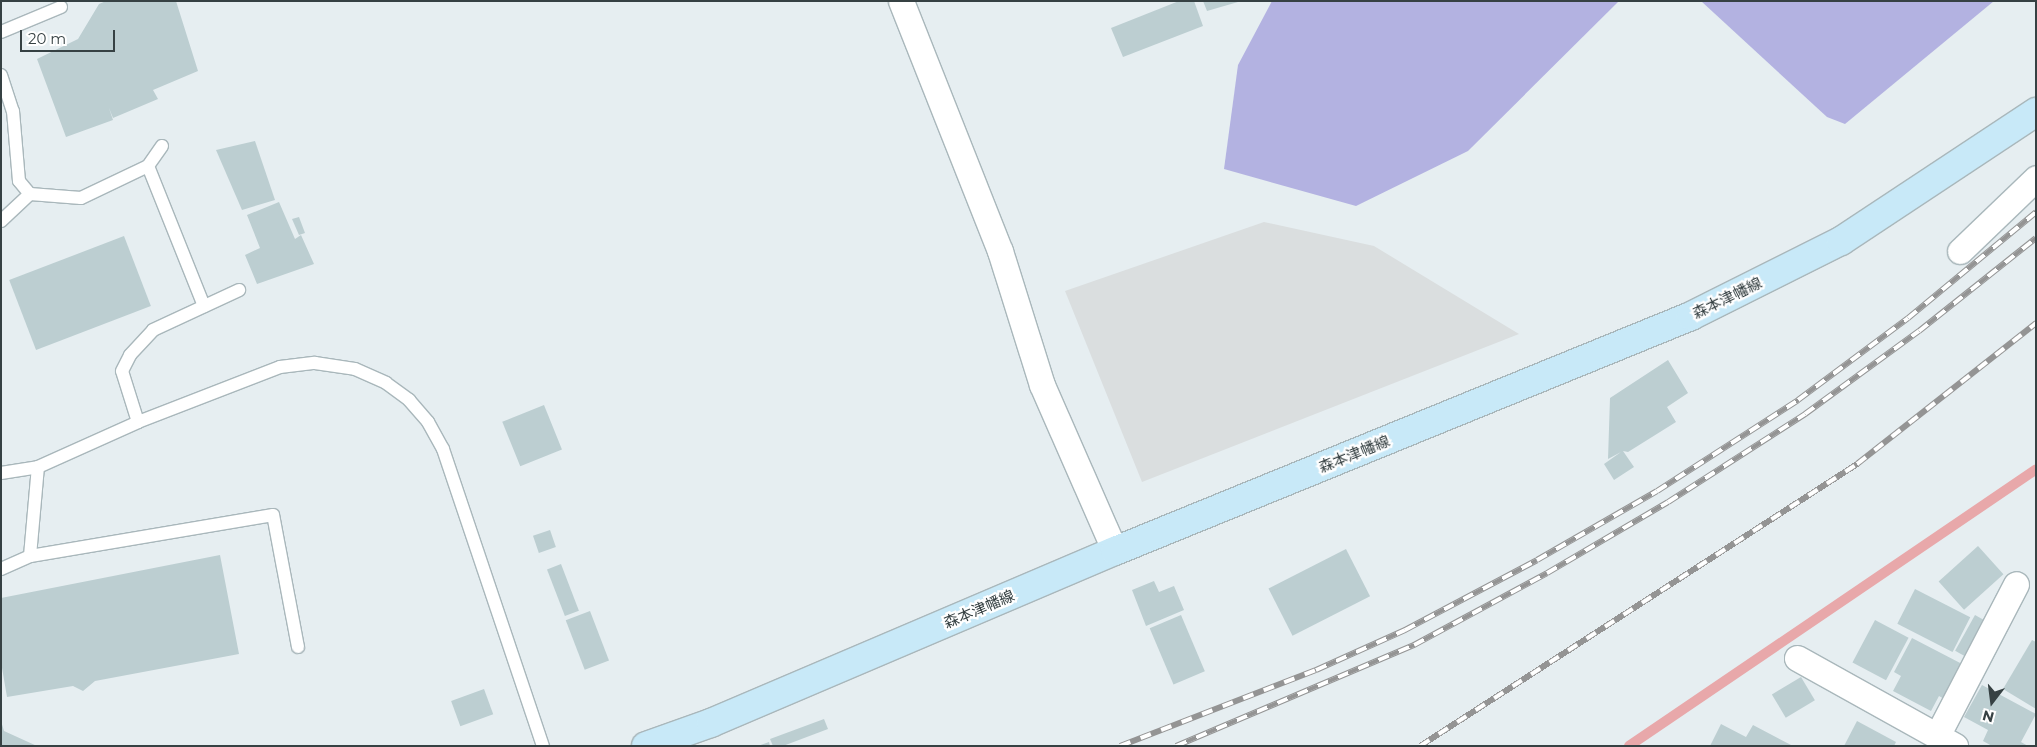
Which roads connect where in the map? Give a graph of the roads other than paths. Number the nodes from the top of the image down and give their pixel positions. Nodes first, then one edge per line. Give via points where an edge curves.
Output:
1 (901, 1) edge
2 (61, 7) dead end
3 (1, 32) edge
4 (1, 75) edge
5 (2036, 112) edge
6 (162, 146) dead end
7 (148, 166) junction
8 (2036, 178) edge
9 (30, 194) junction
10 (1, 221) edge
11 (1960, 252) dead end
12 (239, 290) dead end
13 (204, 306) junction
14 (138, 422) junction
15 (38, 467) junction
16 (1, 473) edge
17 (1115, 551) junction
18 (30, 556) junction
19 (1, 569) edge
20 (2016, 584) dead end
21 (298, 647) dead end
22 (1796, 658) dead end
23 (1946, 741) edge
24 (543, 746) edge
25 (646, 746) edge

1 - 17 street via 1000,251 1042,385
2 - 3 lane
4 - 9 lane via 13,111 19,181
5 - 17 main road, 森本津幡線 via 1841,241 1691,316
6 - 7 lane
7 - 9 lane via 81,198
7 - 13 lane
8 - 11 street
9 - 10 lane
12 - 13 lane
13 - 14 lane via 154,330 130,355 122,371
14 - 15 lane
14 - 24 lane via 280,367 315,362 355,369 386,383 409,400 428,422 443,449
15 - 16 lane
15 - 18 lane
17 - 25 main road, 森本津幡線 via 711,724
18 - 19 lane
18 - 21 lane via 273,515
20 - 23 street
22 - 23 street

